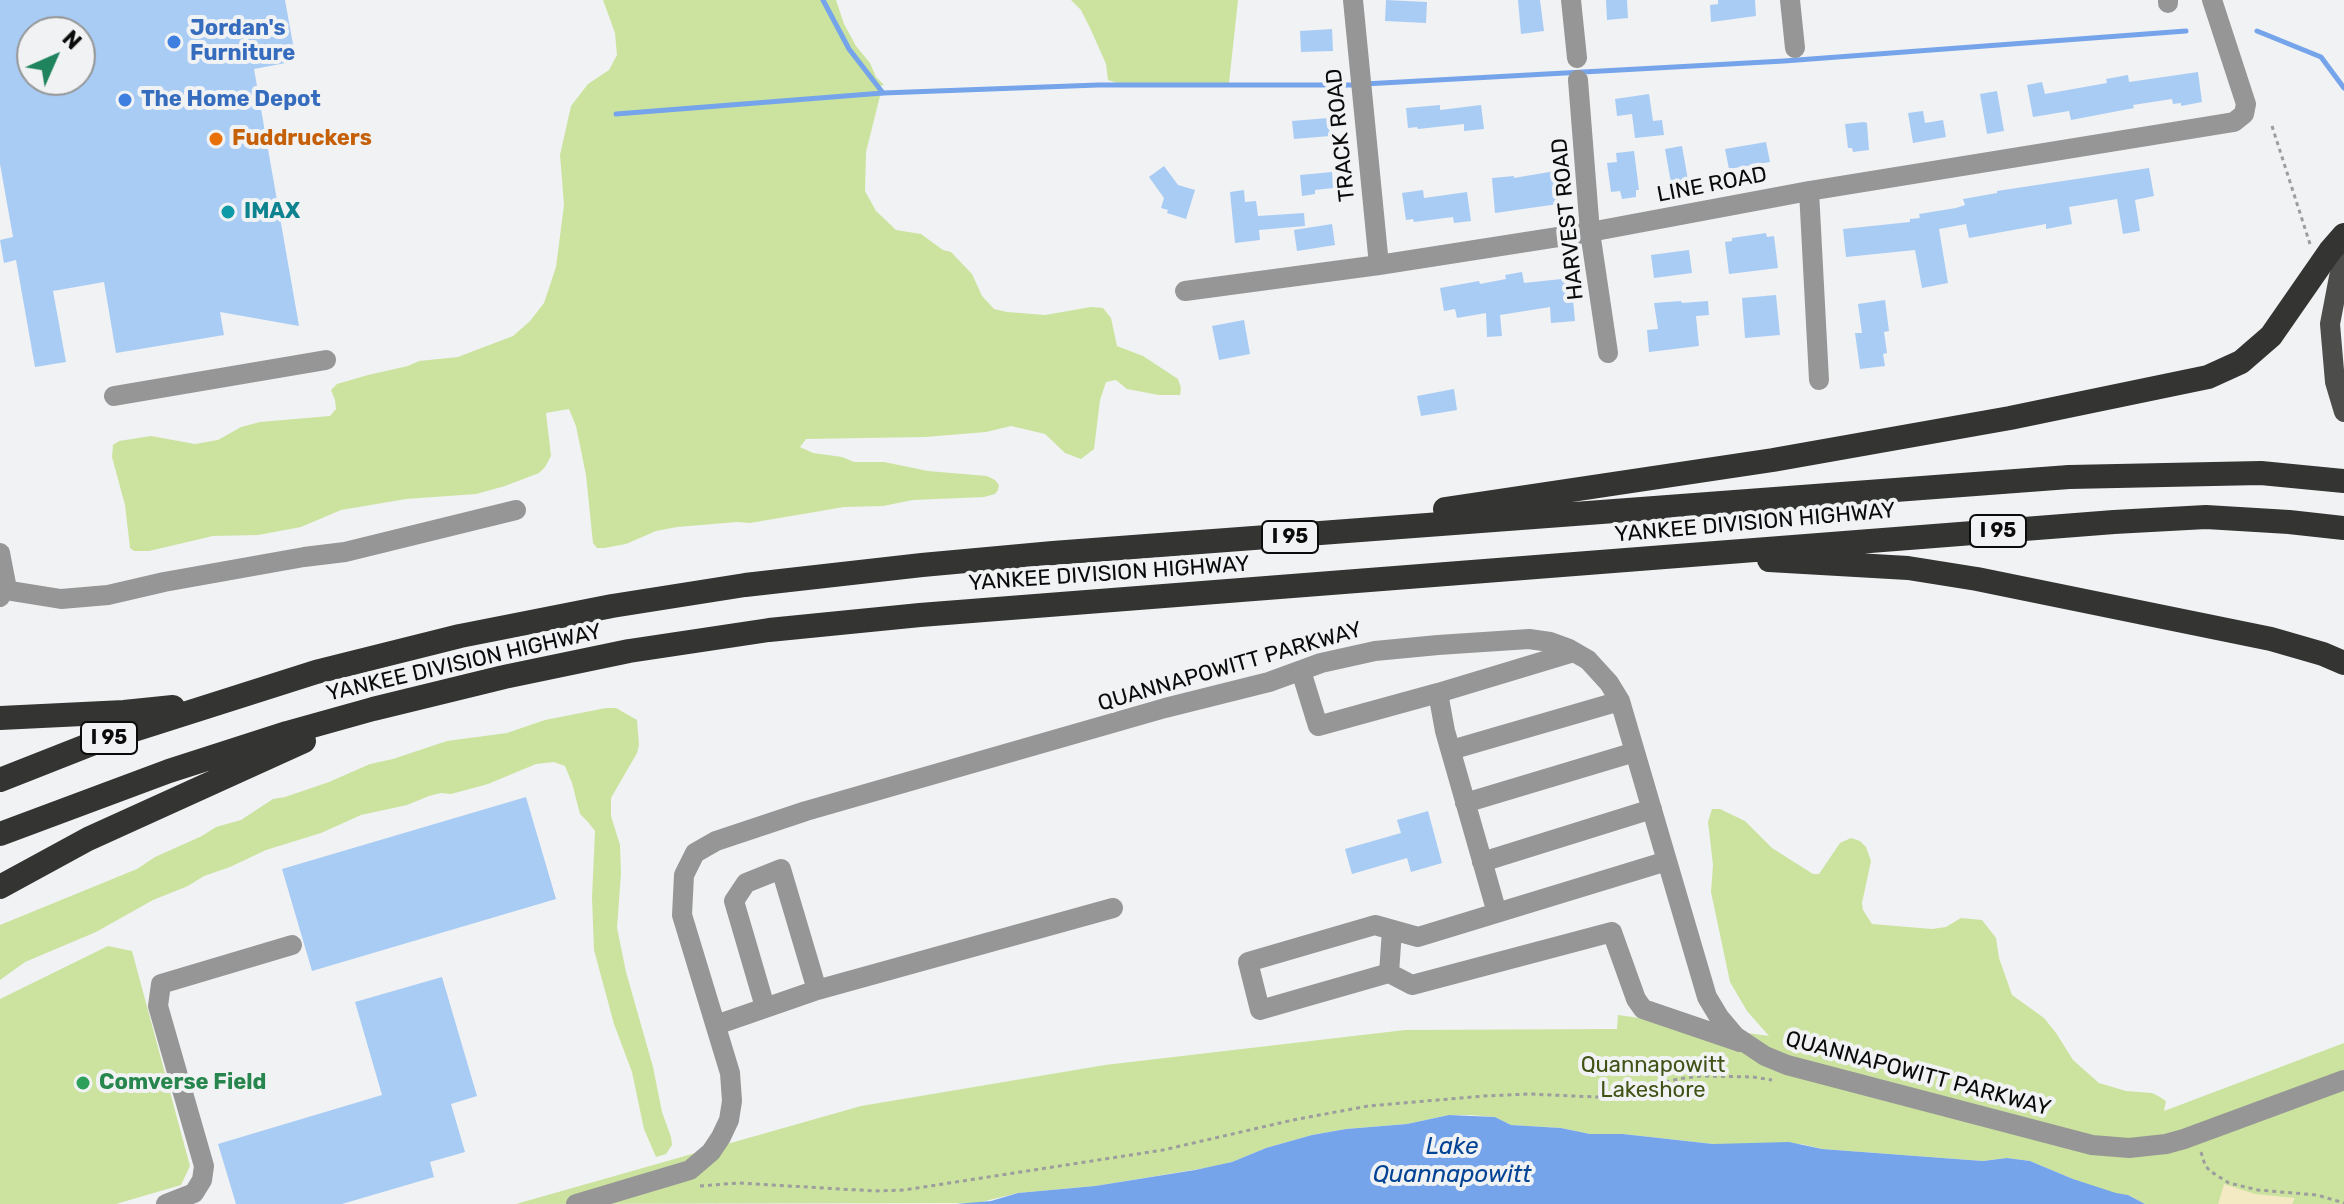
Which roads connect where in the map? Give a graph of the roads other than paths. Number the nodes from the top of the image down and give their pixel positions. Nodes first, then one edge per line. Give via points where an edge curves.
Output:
1 (1353, 0) edge
2 (1571, 0) edge
3 (1790, 0) edge
4 (2212, 0) edge
5 (1795, 48) dead end
6 (1577, 58) dead end
7 (1578, 80) dead end
8 (1809, 191) junction
9 (1590, 232) junction
10 (2344, 235) edge
11 (2344, 261) edge
12 (1379, 265) junction
13 (1185, 291) dead end
14 (1608, 353) dead end
15 (326, 360) dead end
16 (1819, 380) dead end
17 (114, 396) dead end
18 (2344, 412) edge
19 (2344, 481) edge
20 (516, 510) dead end
21 (2336, 527) edge
22 (1297, 536) junction
23 (0, 553) edge
24 (1666, 556) junction
25 (2, 594) edge
26 (1574, 652) junction
27 (2344, 663) edge
28 (1301, 671) junction
29 (1438, 693) junction
30 (1620, 701) junction
31 (219, 702) junction
32 (373, 709) junction
33 (0, 718) edge
34 (1451, 750) junction
35 (1635, 752) junction
36 (0, 780) edge
37 (1465, 803) junction
38 (1652, 809) junction
39 (0, 834) edge
40 (1667, 861) junction
41 (1482, 862) junction
42 (0, 887) edge
43 (1113, 908) dead end
44 (1497, 913) junction
45 (1392, 930) junction
46 (292, 945) dead end
47 (1389, 973) junction
48 (817, 990) junction
49 (765, 1007) junction
50 (716, 1025) junction
51 (1744, 1044) junction
52 (2344, 1080) edge
53 (166, 1204) edge
54 (576, 1204) edge

1 - 12 street, TRACK ROAD
2 - 6 street
3 - 5 street
4 - 8 street, LINE ROAD via 2246,104 2234,122
7 - 9 street, HARVEST ROAD
8 - 9 street, LINE ROAD
8 - 16 street
9 - 12 street, LINE ROAD
9 - 14 street, HARVEST ROAD
10 - 22 highway via 2271,336 2241,362 2208,377 1773,460
11 - 18 main road via 2330,324 2335,382
12 - 13 street, LINE ROAD
15 - 17 street
19 - 22 highway, YANKEE DIVISION HIGHWAY / I 95 via 2261,473 2069,477
20 - 25 street via 345,552 108,595 61,599
21 - 24 highway, YANKEE DIVISION HIGHWAY / I 95 via 2176,518
22 - 31 highway, YANKEE DIVISION HIGHWAY / I 95 via 922,565 745,585 460,636
23 - 25 street via 6,584
24 - 27 highway via 1908,568 2271,639
24 - 32 highway, YANKEE DIVISION HIGHWAY / I 95 via 769,630 629,651
26 - 28 street, QUANNAPOWITT PARKWAY via 1529,639 1438,645 1375,651
26 - 29 street
26 - 30 street, QUANNAPOWITT PARKWAY via 1596,667
28 - 29 street via 1318,726
28 - 50 street, QUANNAPOWITT PARKWAY via 793,815 695,853 684,875 682,915
29 - 34 street
30 - 34 street
30 - 35 street, QUANNAPOWITT PARKWAY
31 - 33 highway
31 - 36 highway, YANKEE DIVISION HIGHWAY / I 95
32 - 39 highway, YANKEE DIVISION HIGHWAY / I 95 via 169,771
32 - 42 highway via 88,839
34 - 37 street
35 - 37 street
35 - 38 street, QUANNAPOWITT PARKWAY
37 - 41 street
38 - 40 street, QUANNAPOWITT PARKWAY
38 - 41 street
40 - 44 street
40 - 51 street, QUANNAPOWITT PARKWAY via 1707,997
41 - 44 street
43 - 48 street
44 - 45 street via 1418,937
45 - 47 street
45 - 47 street via 1375,925 1248,962 1260,1010
46 - 53 street via 161,984 158,1006 204,1166 194,1193
47 - 51 street via 1412,985 1612,932 1643,1009
48 - 49 street
48 - 49 street via 781,869 746,883 734,901
49 - 50 street
50 - 54 street, QUANNAPOWITT PARKWAY via 732,1101 726,1128 711,1152 681,1174
51 - 52 street, QUANNAPOWITT PARKWAY via 1787,1065 2111,1148 2184,1139

